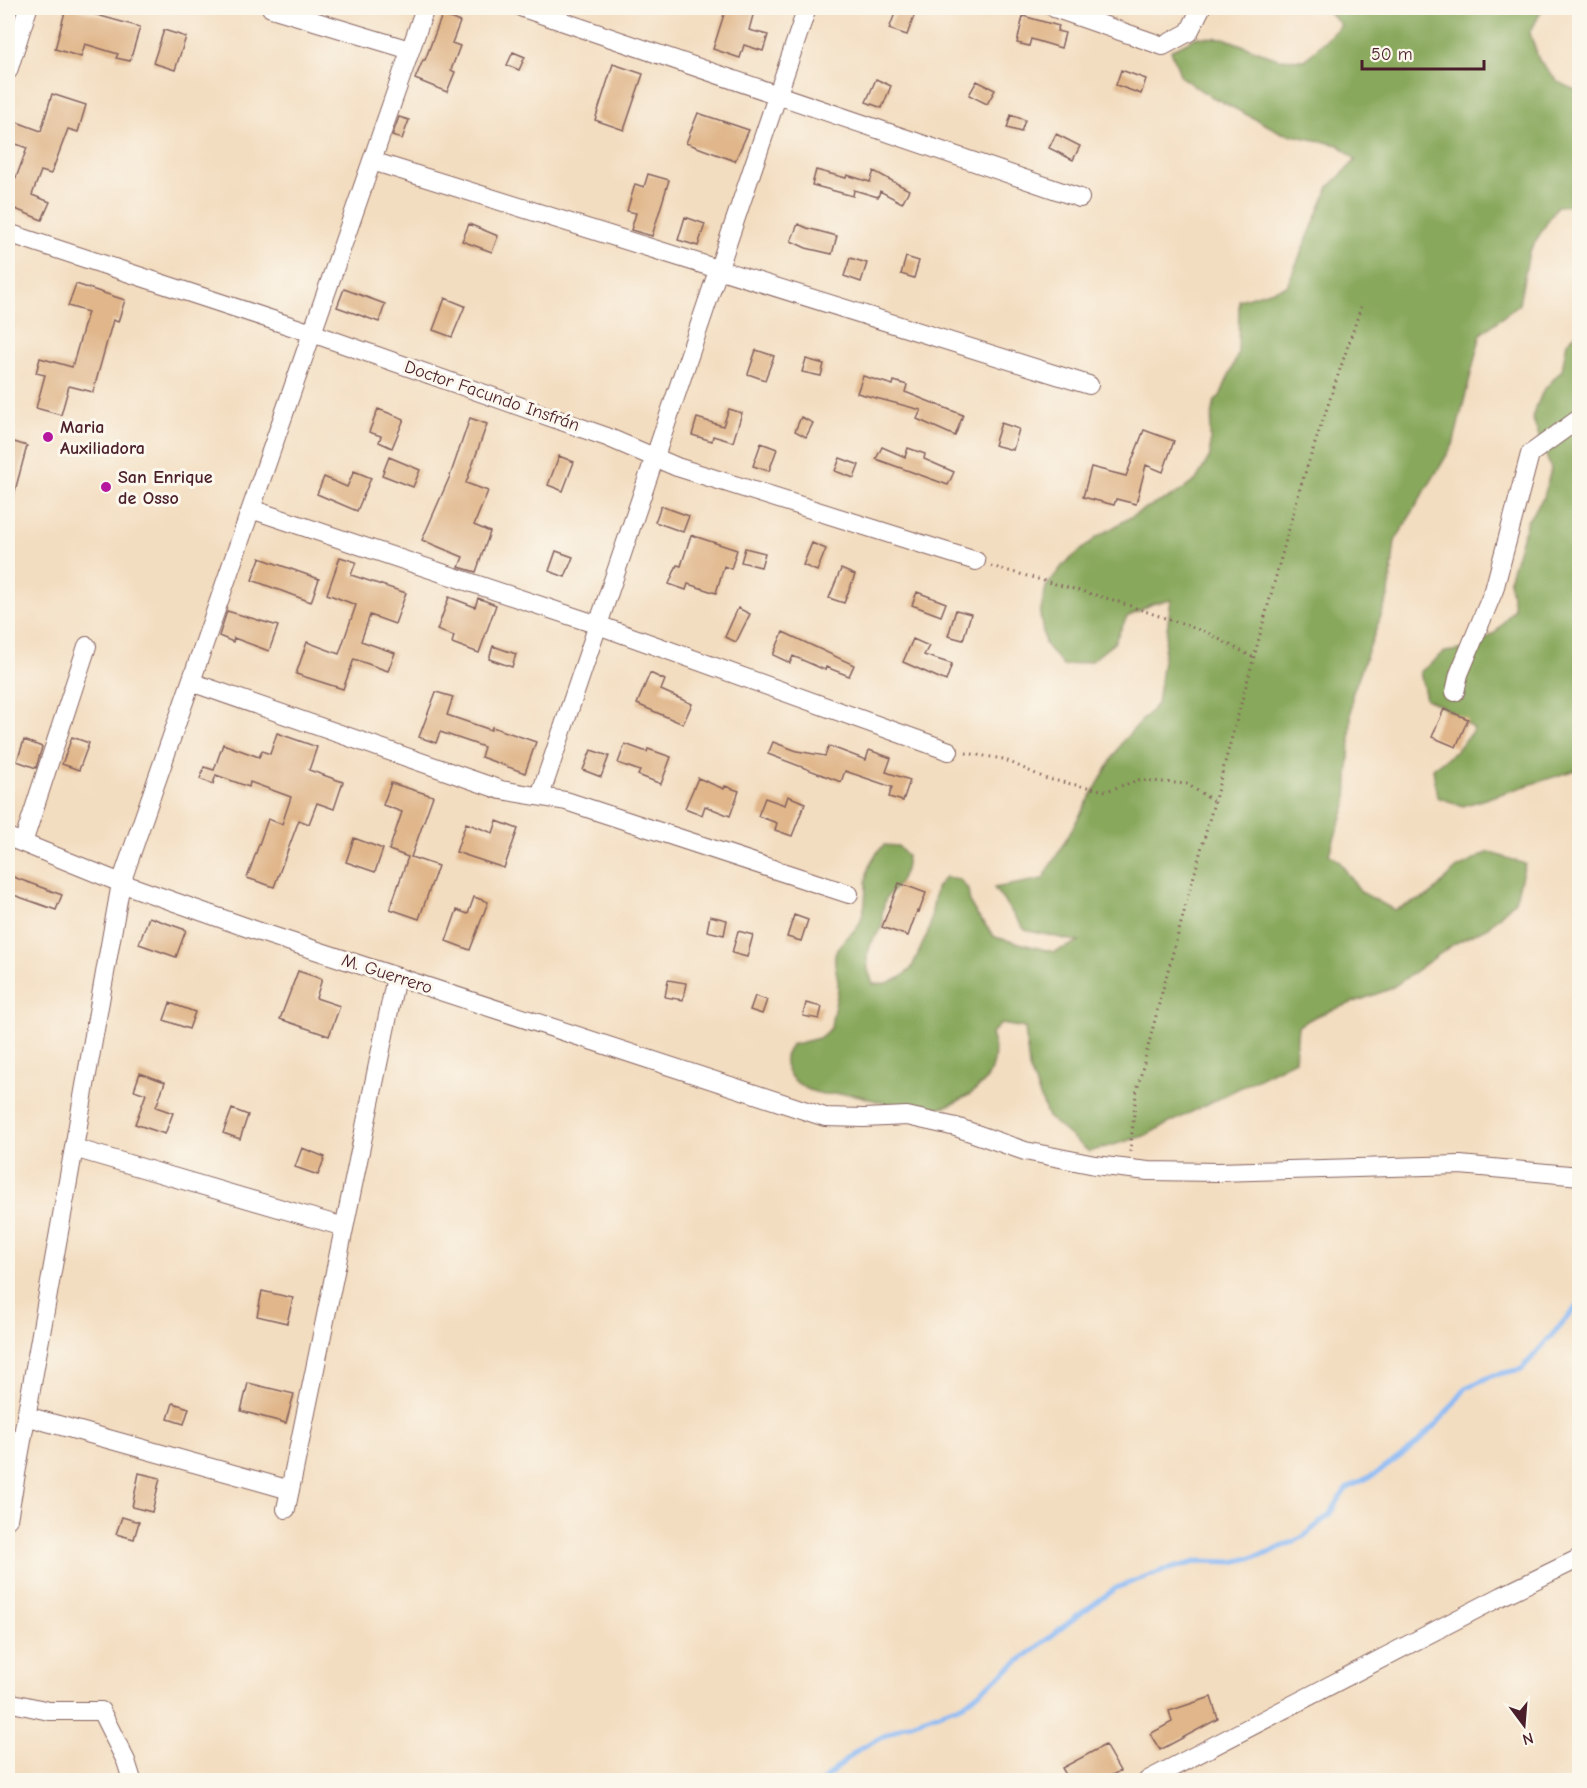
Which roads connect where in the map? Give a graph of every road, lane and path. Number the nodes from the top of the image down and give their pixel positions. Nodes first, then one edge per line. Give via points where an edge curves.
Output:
1 (28, 8) edge
2 (271, 8) edge
3 (425, 8) edge
4 (523, 8) edge
5 (807, 8) edge
6 (1054, 8) edge
7 (1200, 8) edge
8 (410, 50) junction
9 (8, 71) edge
10 (778, 94) junction
11 (372, 161) junction
12 (1080, 198) dead end
13 (8, 233) edge
14 (718, 270) junction
15 (1361, 307) dead end
16 (312, 333) junction
17 (1089, 385) dead end
18 (1580, 418) edge
19 (655, 458) junction
20 (251, 509) junction
21 (976, 561) joint
22 (598, 625) junction
23 (87, 646) dead end
24 (1254, 658) junction
25 (191, 682) junction
26 (1455, 692) dead end
27 (949, 751) joint
28 (540, 796) junction
29 (1215, 802) junction
30 (15, 840) edge
31 (121, 883) junction
32 (849, 894) dead end
33 (396, 977) junction
34 (74, 1148) junction
35 (1130, 1169) junction
36 (1580, 1176) edge
37 (344, 1227) junction
38 (26, 1416) junction
39 (290, 1490) junction
40 (286, 1509) dead end
41 (8, 1518) edge
42 (1580, 1558) edge
43 (8, 1702) edge
44 (132, 1780) edge
45 (1148, 1780) edge

1 - 9 street
2 - 8 street
3 - 8 street
4 - 10 street
5 - 10 street
6 - 7 street via 1163,46 1189,32
8 - 11 street
10 - 12 street
10 - 14 street
11 - 14 street
11 - 16 street
13 - 16 street, Doctor Facundo Insfrán
14 - 17 street
14 - 19 street
15 - 24 path via 1301,485
16 - 19 street, Doctor Facundo Insfrán via 607,436
16 - 20 street
18 - 26 street via 1530,454 1494,590
19 - 21 street, Doctor Facundo Insfrán
19 - 22 street
20 - 22 street
20 - 25 street
21 - 24 path via 1113,600 1208,633
22 - 27 street
22 - 28 street
23 - 30 street
24 - 29 path
25 - 28 street via 501,790
25 - 31 street
27 - 29 path via 1003,759 1047,779 1106,791 1139,780 1187,784
28 - 32 street via 566,801
29 - 35 path via 1136,1094
30 - 31 street, M. Guerrero
31 - 33 street, M. Guerrero
31 - 34 street
33 - 35 street, M. Guerrero via 825,1117 907,1116 956,1127 1025,1151
33 - 37 street
34 - 37 street
34 - 38 street
35 - 36 street, M. Guerrero via 1218,1172 1460,1165
37 - 39 street
38 - 39 street
38 - 41 street
39 - 40 street
42 - 45 street
43 - 44 street via 49,1711 101,1712

